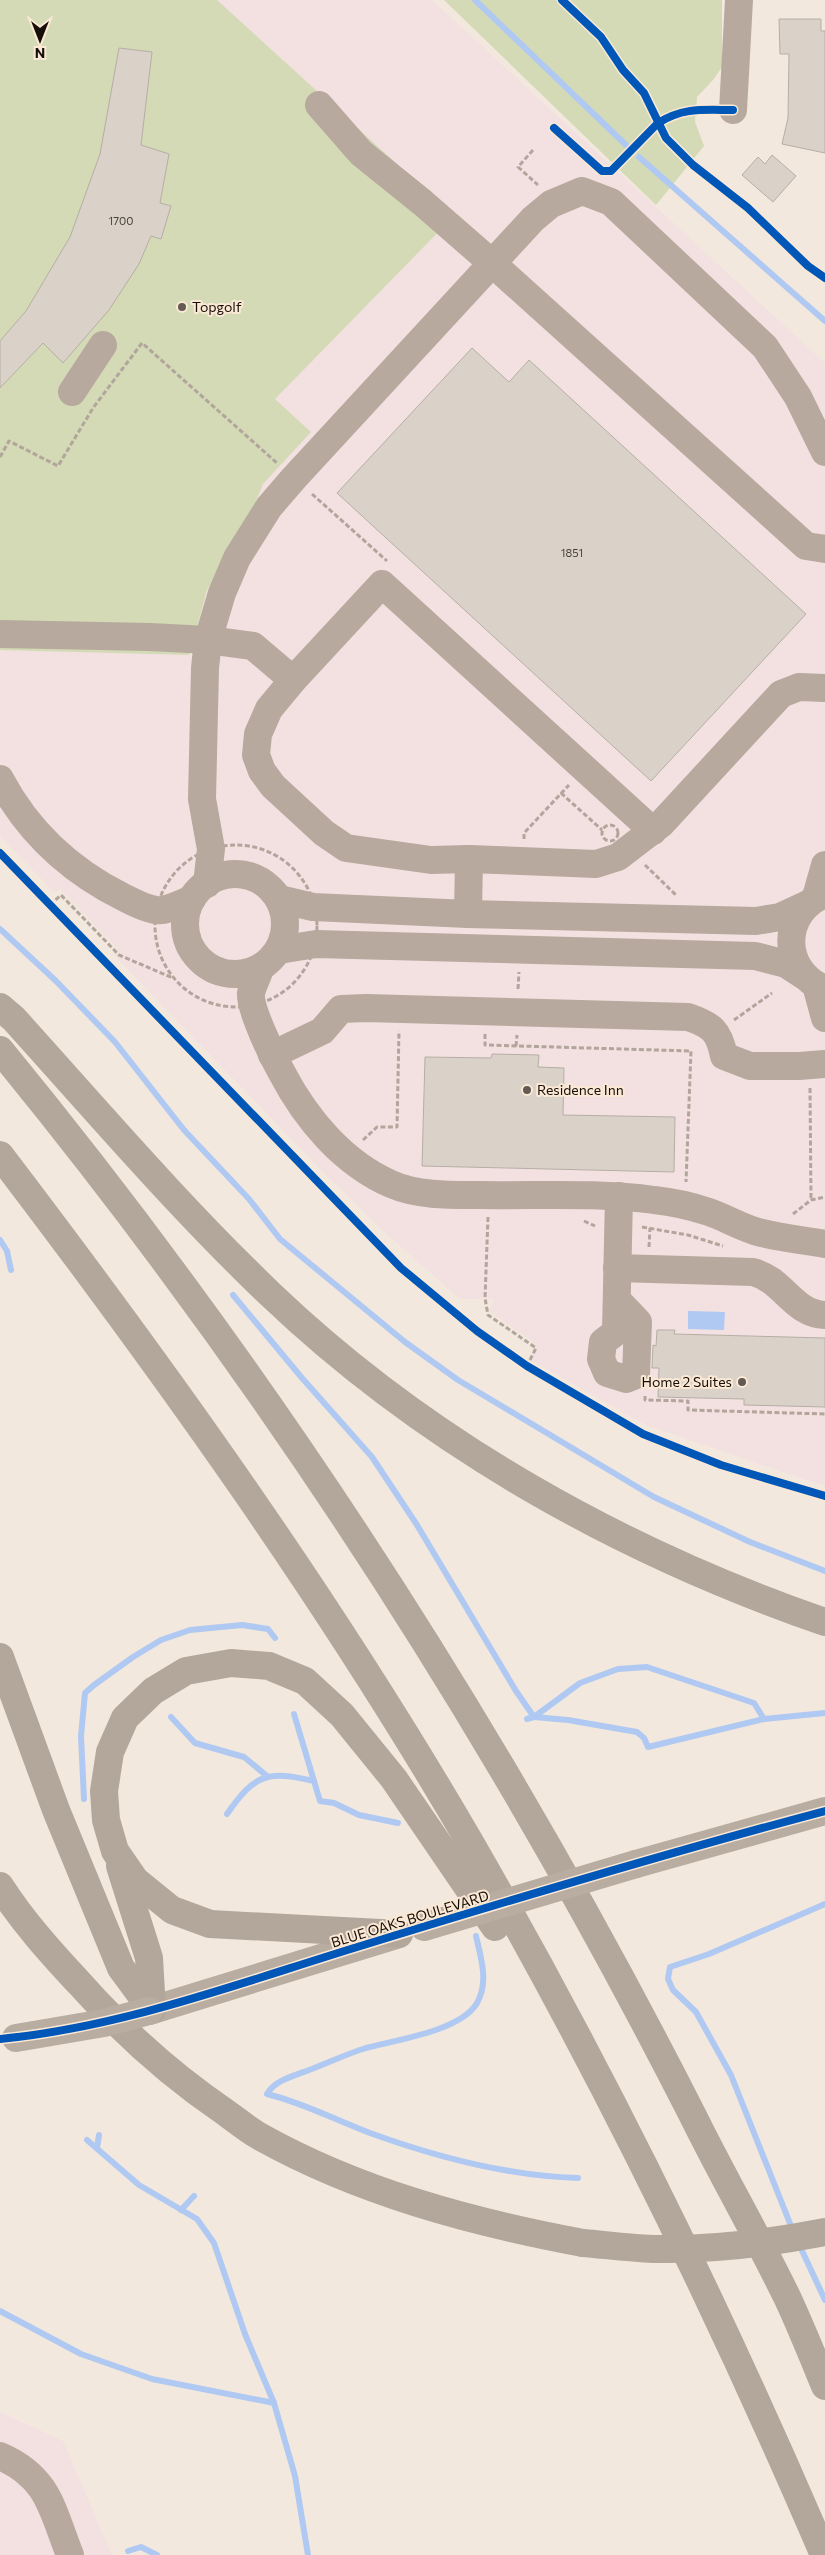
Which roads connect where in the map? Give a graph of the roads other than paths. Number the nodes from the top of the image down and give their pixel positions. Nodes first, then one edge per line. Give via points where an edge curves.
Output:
1 (739, 0) edge
2 (319, 105) dead end
3 (733, 110) dead end
4 (493, 264) junction
5 (103, 345) dead end
6 (72, 392) dead end
7 (825, 452) edge
8 (825, 550) edge
9 (0, 634) edge
10 (208, 640) junction
11 (293, 680) junction
12 (825, 688) edge
13 (0, 779) edge
14 (653, 831) junction
15 (211, 849) junction
16 (469, 859) junction
17 (825, 865) edge
18 (236, 874) junction
19 (199, 891) junction
20 (816, 899) edge
21 (279, 900) junction
22 (159, 910) junction
23 (468, 914) junction
24 (186, 937) junction
25 (270, 959) junction
26 (222, 973) junction
27 (816, 984) edge
28 (263, 1001) junction
29 (0, 1007) edge
30 (825, 1018) edge
31 (0, 1050) edge
32 (272, 1055) junction
33 (817, 1065) edge
34 (0, 1156) edge
35 (619, 1196) junction
36 (825, 1244) edge
37 (617, 1268) junction
38 (617, 1300) dead end
39 (825, 1315) edge
40 (825, 1622) edge
41 (0, 1657) edge
42 (825, 1811) edge
43 (115, 1851) junction
44 (0, 1886) edge
45 (411, 1931) junction
46 (150, 2011) junction
47 (8, 2039) edge
48 (599, 2079) junction
49 (825, 2232) edge
50 (788, 2299) junction
51 (825, 2361) edge
52 (825, 2386) edge
53 (0, 2456) edge
54 (64, 2553) edge
55 (824, 2555) edge

1 - 3 street
2 - 4 street via 361,153
4 - 7 street via 533,219 551,204 582,191 611,202 765,347 798,397
4 - 8 street via 806,546
4 - 10 street via 269,507 237,558
5 - 6 street
9 - 10 street
10 - 11 street via 253,646
10 - 15 street via 202,800
11 - 14 street via 382,584
11 - 16 street via 269,709 258,734 256,755 262,771 274,786 324,833 346,848 430,860
12 - 14 street via 799,687 782,694
13 - 22 street via 22,816 62,858 113,892
14 - 16 street via 622,844 618,857 596,864
15 - 18 street
15 - 19 street
16 - 23 street
17 - 20 street
18 - 19 street via 222,876
18 - 21 street via 261,881
19 - 22 street
19 - 24 street via 186,918
20 - 23 street via 780,917 756,921
20 - 27 street via 793,928 791,941 793,954
21 - 23 street via 316,907
21 - 25 street via 286,924
22 - 24 street via 168,924
24 - 26 street via 200,960
25 - 26 street via 248,973
25 - 27 street via 316,944 755,956 786,964
25 - 28 street
26 - 28 street via 238,987
27 - 30 street
28 - 32 street
29 - 40 highway via 185,1209 272,1296 369,1379 448,1436 547,1497 647,1550 760,1600
31 - 50 highway via 166,1262 272,1410 432,1655 602,1944
32 - 33 street via 322,1031 341,1009 688,1017 704,1022 717,1033 724,1056 750,1066
32 - 35 street via 311,1120 366,1172 393,1185 424,1192
34 - 48 highway via 107,1297 280,1540 470,1844
35 - 36 street via 682,1204 757,1232
35 - 37 street
37 - 38 street
37 - 39 street via 753,1272 772,1279 804,1309
41 - 46 highway via 56,1810 121,1968
42 - 45 main road, BLUE OAKS BOULEVARD, bridge
43 - 45 highway via 135,1880 172,1910 210,1924
43 - 46 highway via 149,1958
43 - 48 highway via 106,1820 104,1791 110,1752 125,1718 153,1691 186,1671 231,1663 270,1666 305,1681 342,1715 394,1779
44 - 49 highway, bridge via 47,1948 99,2006 144,2048 197,2093 258,2136 330,2169 408,2201 464,2218 583,2243 652,2249 721,2247
45 - 46 main road, BLUE OAKS BOULEVARD
46 - 47 main road, BLUE OAKS BOULEVARD, bridge via 94,2025
48 - 55 highway via 739,2364
50 - 51 highway
50 - 52 highway
53 - 54 street via 20,2464 38,2482 52,2507

